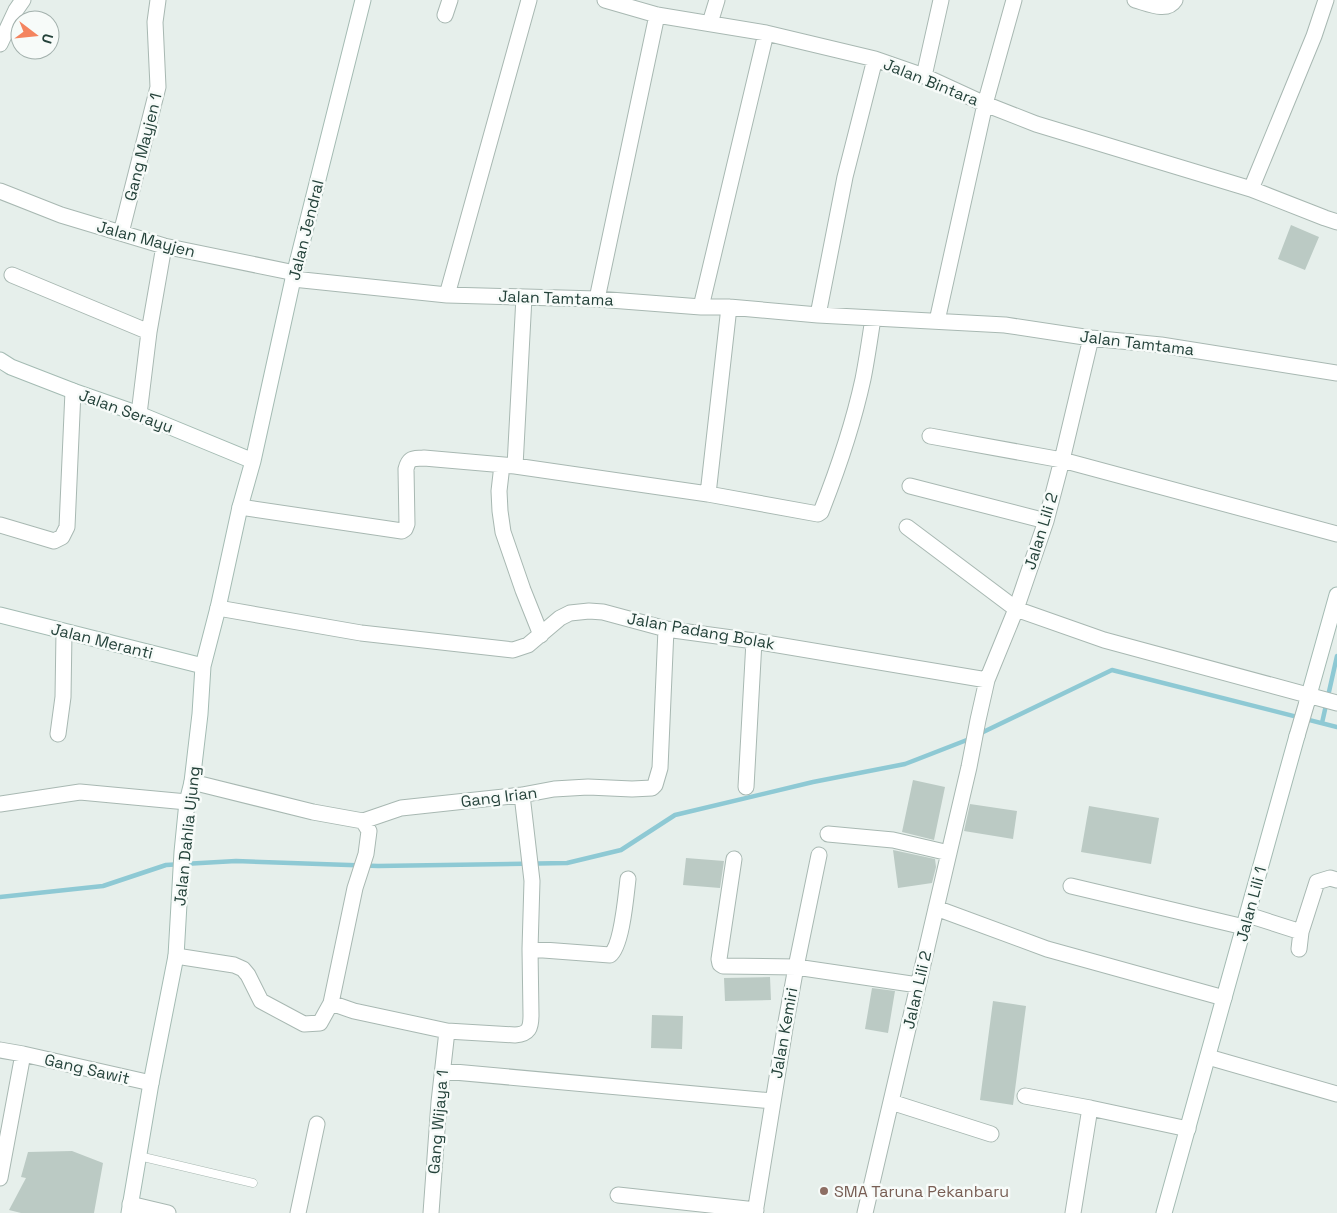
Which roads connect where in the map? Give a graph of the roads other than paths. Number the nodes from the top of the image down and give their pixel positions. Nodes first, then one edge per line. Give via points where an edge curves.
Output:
1 (23, 0) edge
2 (158, 0) edge
3 (363, 0) edge
4 (450, 0) edge
5 (529, 0) edge
6 (605, 0) edge
7 (717, 0) edge
8 (942, 0) edge
9 (1014, 0) edge
10 (1135, 0) edge
11 (1175, 0) edge
12 (1326, 0) edge
13 (445, 15) dead end
14 (657, 15) junction
15 (710, 23) junction
16 (766, 33) junction
17 (0, 44) edge
18 (875, 59) junction
19 (924, 76) junction
20 (985, 104) junction
21 (1251, 189) junction
22 (0, 191) edge
23 (1337, 222) edge
24 (121, 233) junction
25 (164, 246) junction
26 (12, 275) dead end
27 (294, 276) junction
28 (447, 295) junction
29 (524, 297) junction
30 (597, 299) junction
31 (701, 306) junction
32 (729, 306) junction
33 (818, 315) junction
34 (873, 318) junction
35 (937, 321) junction
36 (149, 332) junction
37 (1091, 338) junction
38 (0, 360) edge
39 (1337, 373) edge
40 (73, 391) junction
41 (139, 414) junction
42 (930, 436) dead end
43 (1062, 460) junction
44 (253, 462) junction
45 (509, 465) junction
46 (910, 486) dead end
47 (708, 494) junction
48 (240, 507) junction
49 (1046, 522) junction
50 (0, 525) edge
51 (907, 527) dead end
52 (1337, 534) edge
53 (1337, 595) edge
54 (218, 608) junction
55 (1016, 609) junction
56 (0, 615) edge
57 (666, 629) junction
58 (64, 632) junction
59 (540, 635) junction
60 (754, 641) junction
61 (203, 666) junction
62 (987, 680) junction
63 (1312, 698) junction
64 (1337, 703) edge
65 (58, 734) dead end
66 (192, 782) junction
67 (746, 787) dead end
68 (522, 795) junction
69 (187, 802) junction
70 (0, 804) edge
71 (363, 821) junction
72 (828, 834) dead end
73 (949, 853) junction
74 (820, 855) dead end
75 (734, 859) dead end
76 (628, 879) dead end
77 (1337, 880) edge
78 (1071, 886) dead end
79 (936, 908) junction
80 (1246, 921) junction
81 (1301, 932) junction
82 (530, 949) junction
83 (1298, 949) dead end
84 (176, 956) junction
85 (796, 967) junction
86 (918, 985) junction
87 (1224, 998) junction
88 (331, 1003) junction
89 (447, 1030) junction
90 (0, 1050) edge
91 (23, 1054) junction
92 (1208, 1057) junction
93 (443, 1071) junction
94 (151, 1083) junction
95 (1337, 1094) edge
96 (1025, 1096) dead end
97 (773, 1101) junction
98 (891, 1102) junction
99 (1090, 1108) junction
100 (317, 1124) dead end
101 (1188, 1129) junction
102 (991, 1134) dead end
103 (2, 1156) edge
104 (139, 1156) junction
105 (0, 1178) edge
106 (254, 1183) dead end
107 (618, 1195) dead end
108 (130, 1208) edge
109 (756, 1212) edge
110 (168, 1213) edge
111 (298, 1213) edge
112 (431, 1213) edge
113 (865, 1213) edge
114 (1074, 1213) edge
115 (1164, 1213) edge

1 - 17 street
2 - 24 street, Gang Mayjen 1 via 154,22 158,87
3 - 27 street, Jalan Jendral
4 - 13 street
5 - 28 street
6 - 14 street, Jalan Bintara
7 - 15 street
8 - 19 street
9 - 20 street
10 - 11 street via 1164,7 1172,5
12 - 21 street
14 - 15 street, Jalan Bintara
14 - 30 street
15 - 16 street, Jalan Bintara
16 - 18 street, Jalan Bintara
16 - 31 street
18 - 19 street, Jalan Bintara
18 - 33 street via 845,177
19 - 20 street, Jalan Bintara
20 - 21 street, Jalan Bintara via 1036,124
20 - 35 street
21 - 23 street, Jalan Bintara
22 - 24 street, Jalan Mayjen via 61,215
24 - 25 street, Jalan Mayjen
25 - 27 street, Jalan Mayjen
25 - 36 street
26 - 36 street
27 - 28 street, Jalan Tamtama
27 - 44 street, Jalan Jendral
28 - 29 street, Jalan Tamtama
29 - 30 street, Jalan Tamtama
29 - 45 street
30 - 31 street, Jalan Tamtama
31 - 32 street, Jalan Tamtama
32 - 33 street, Jalan Tamtama
32 - 47 street
33 - 34 street, Jalan Tamtama
34 - 35 street, Jalan Tamtama
34 - 47 street via 863,379 846,443 820,513
35 - 37 street, Jalan Tamtama via 1005,324
36 - 41 street
37 - 39 street, Jalan Tamtama via 1161,345
37 - 43 street, Jalan Lili 2
38 - 40 street, Jalan Serayu
40 - 41 street, Jalan Serayu
40 - 50 street via 66,527 62,537 54,541
41 - 44 street, Jalan Serayu
42 - 43 street
43 - 49 street, Jalan Lili 2
43 - 52 street
44 - 48 street, Jalan Dahlia Ujung
45 - 47 street
45 - 48 street via 412,459 406,469 407,524 402,531
45 - 59 street via 499,491 503,532
46 - 49 street
48 - 54 street, Jalan Dahlia Ujung
49 - 55 street, Jalan Lili 2
51 - 55 street
53 - 63 street, Jalan Lili 1
54 - 59 street, Jalan Padang Bolak via 361,633 513,650 528,645
54 - 61 street, Jalan Dahlia Ujung
55 - 62 street, Jalan Lili 2
55 - 63 street via 1104,640
56 - 58 street, Jalan Meranti
57 - 59 street, Jalan Padang Bolak via 589,611 570,613
57 - 60 street, Jalan Padang Bolak
57 - 68 street, Gang Irian via 660,768 654,787 554,789
58 - 61 street, Jalan Meranti
58 - 65 street via 63,697
60 - 62 street, Jalan Padang Bolak
60 - 67 street
61 - 66 street, Jalan Dahlia Ujung
62 - 73 street, Jalan Lili 2
63 - 64 street
63 - 80 street, Jalan Lili 1 via 1297,736
66 - 69 street, Jalan Dahlia Ujung
66 - 71 street, Gang Irian
68 - 71 street, Gang Irian via 401,808
68 - 82 street via 532,880
69 - 70 street via 80,792
69 - 84 street, Jalan Dahlia Ujung
71 - 88 street via 369,831 366,854 355,888
72 - 73 street via 893,840
73 - 79 street, Jalan Lili 2
74 - 85 street, Jalan Kemiri
75 - 85 street via 720,964
76 - 82 street via 618,939 610,955
77 - 81 street via 1330,878 1317,882
78 - 80 street
79 - 86 street, Jalan Lili 2
79 - 87 street via 1047,949
80 - 81 street
80 - 87 street, Jalan Lili 1
81 - 83 street
82 - 89 street via 531,1024 528,1030 515,1035
84 - 88 street via 234,964 248,975 262,1001 304,1024 320,1023
84 - 94 street, Jalan Dahlia Ujung
85 - 86 street
85 - 97 street, Jalan Kemiri
86 - 98 street, Jalan Lili 2
87 - 92 street, Jalan Lili 1
88 - 89 street via 354,1011
89 - 93 street, Gang Wijaya 1
90 - 91 street, Gang Sawit
91 - 94 street, Gang Sawit
91 - 103 street, Gang Sawit
92 - 95 street
92 - 101 street, Jalan Lili 1
93 - 97 street
93 - 112 street, Gang Wijaya 1
94 - 104 street, Jalan Dahlia Ujung
96 - 99 street
97 - 109 street, Jalan Kemiri
98 - 102 street
98 - 113 street, Jalan Lili 2
99 - 101 street
99 - 114 street
100 - 111 street
101 - 115 street, Jalan Lili 1
103 - 105 street, Gang Sawit
104 - 106 lane
104 - 108 street, Jalan Dahlia Ujung
107 - 109 street
108 - 110 street

